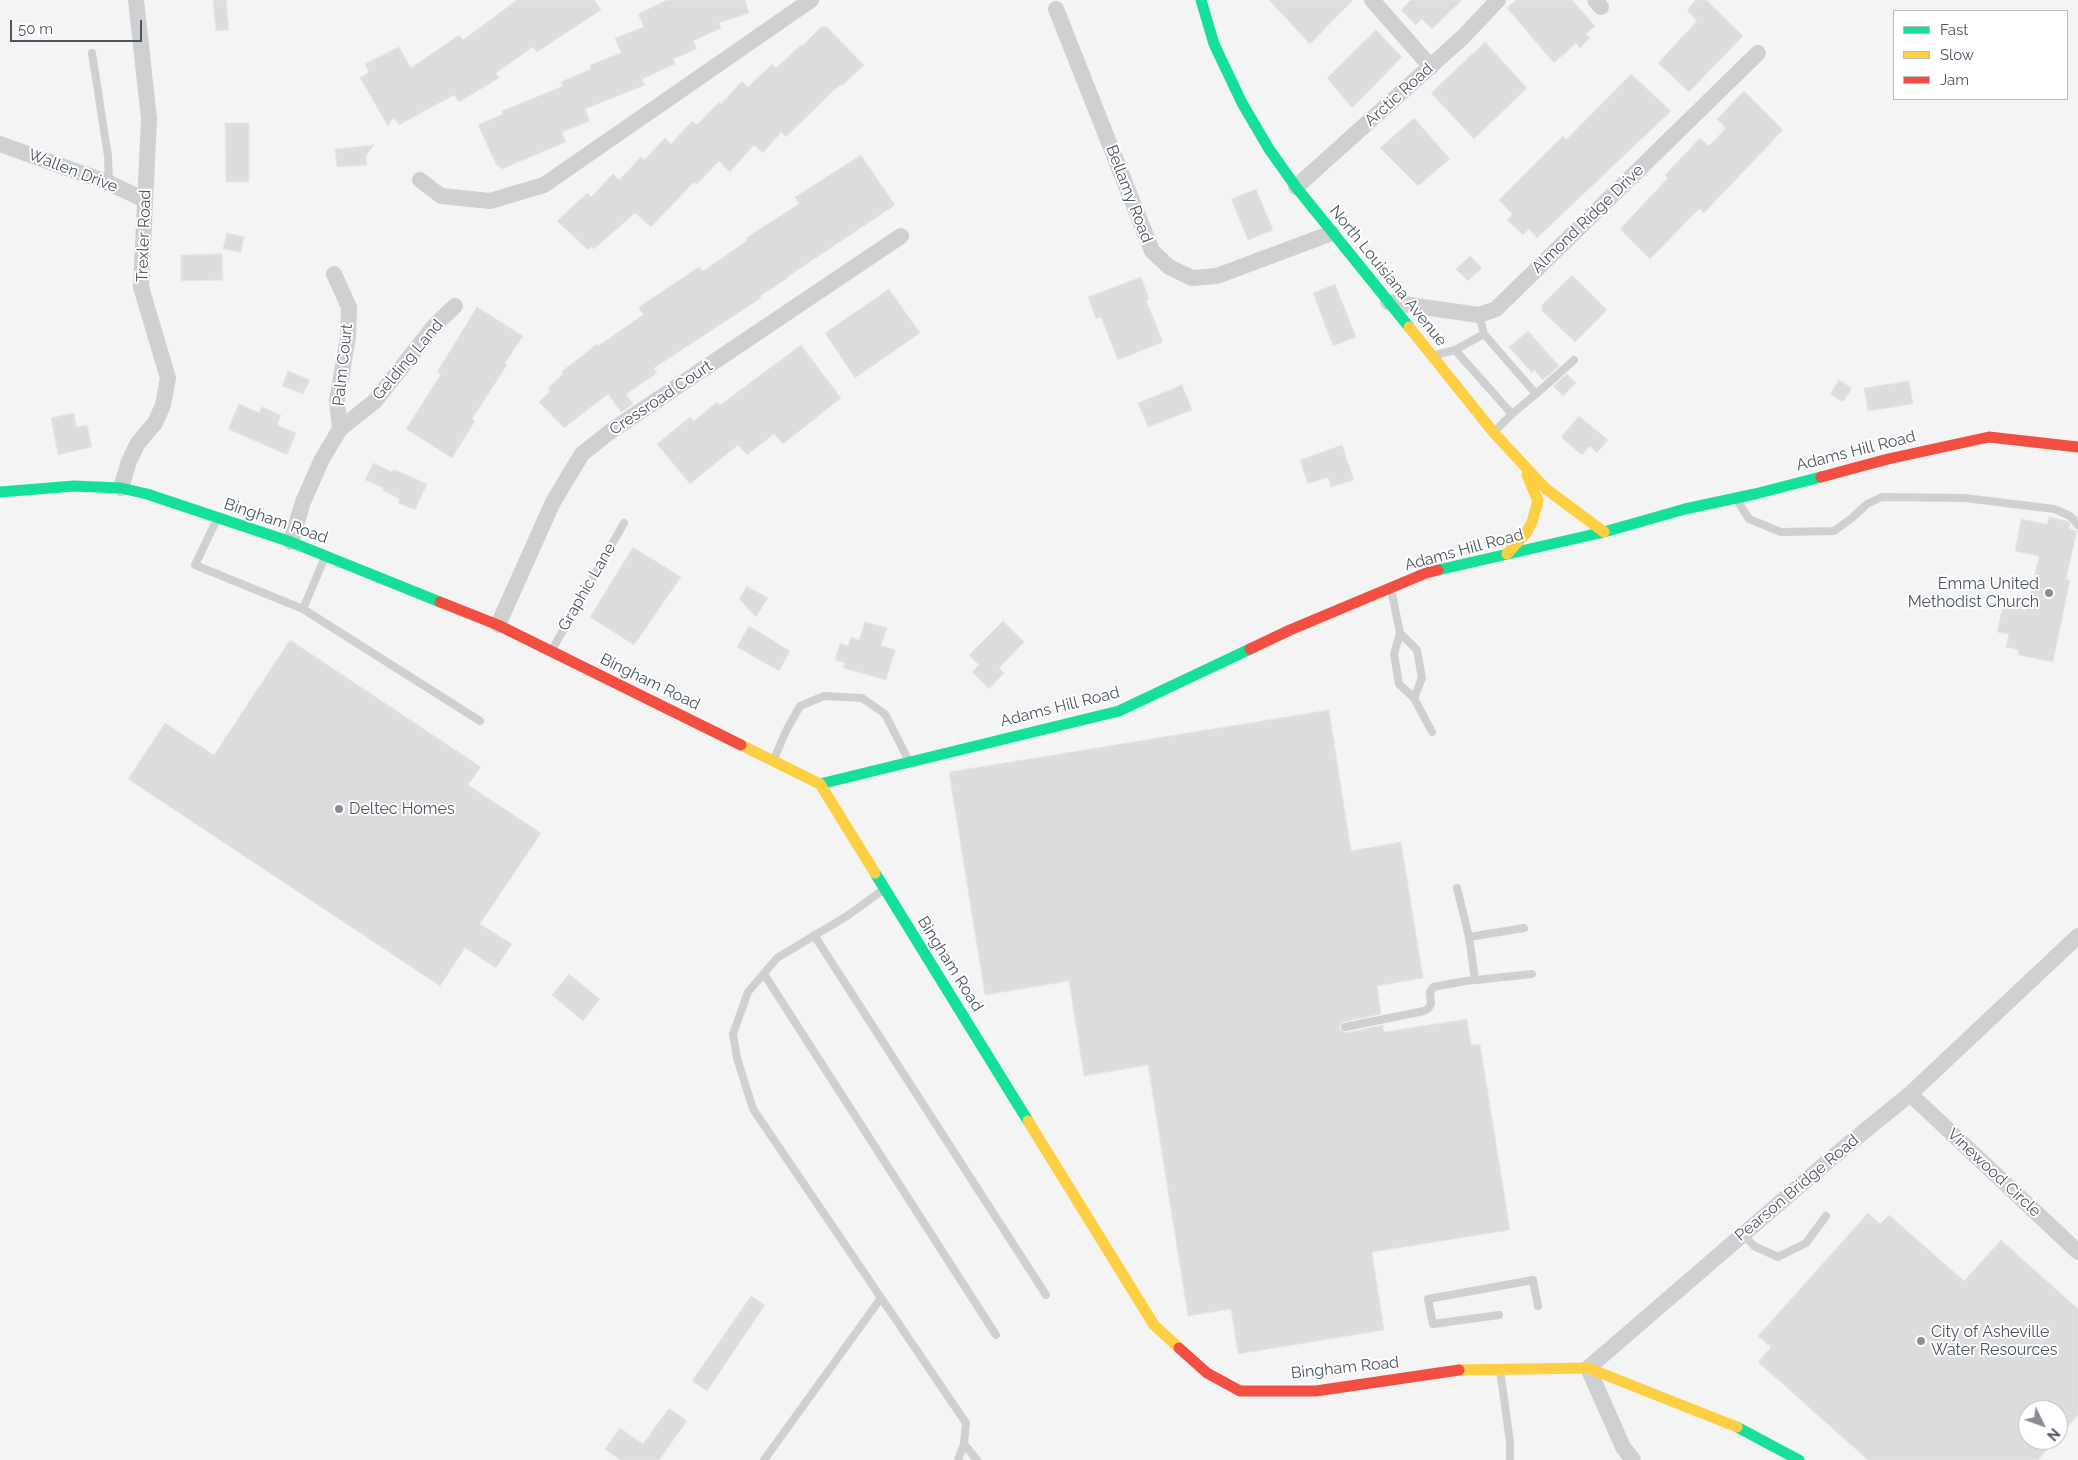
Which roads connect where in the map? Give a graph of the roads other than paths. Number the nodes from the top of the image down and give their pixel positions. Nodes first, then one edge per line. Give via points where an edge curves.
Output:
1 (136, 0) edge
2 (810, 0) edge
3 (1201, 0) edge
4 (1372, 0) edge
5 (1498, 0) edge
6 (1056, 9) dead end
7 (92, 52) dead end
8 (1758, 53) dead end
9 (1431, 67) junction
10 (0, 144) edge
11 (420, 180) dead end
12 (109, 183) junction
13 (1296, 187) junction
14 (145, 200) junction
15 (1332, 233) junction
16 (901, 236) dead end
17 (334, 274) dead end
18 (1388, 302) junction
19 (455, 306) dead end
20 (1479, 315) junction
21 (1484, 334) junction
22 (1455, 350) junction
23 (1431, 356) junction
24 (1574, 360) dead end
25 (1536, 394) junction
26 (1512, 414) junction
27 (340, 429) junction
28 (1494, 433) junction
29 (2078, 446) edge
30 (1516, 457) junction
31 (121, 488) junction
32 (0, 492) edge
33 (1735, 498) junction
34 (217, 518) junction
35 (624, 523) dead end
36 (2078, 525) edge
37 (1604, 532) junction
38 (291, 542) junction
39 (1507, 554) junction
40 (326, 556) junction
41 (1391, 588) junction
42 (303, 609) junction
43 (498, 626) junction
44 (1400, 633) junction
45 (551, 652) junction
46 (1414, 698) junction
47 (480, 721) dead end
48 (1432, 732) dead end
49 (773, 760) junction
50 (909, 761) junction
51 (820, 784) junction
52 (1457, 888) dead end
53 (885, 889) junction
54 (1524, 928) dead end
55 (814, 936) junction
56 (2078, 936) edge
57 (1469, 937) junction
58 (764, 974) junction
59 (1532, 974) dead end
60 (1475, 980) junction
61 (1345, 1027) dead end
62 (1910, 1094) junction
63 (1826, 1216) dead end
64 (1743, 1234) junction
65 (2078, 1252) edge
66 (1046, 1295) dead end
67 (880, 1298) junction
68 (1538, 1306) dead end
69 (1500, 1315) dead end
70 (996, 1334) dead end
71 (1500, 1368) junction
72 (1588, 1368) junction
73 (964, 1444) junction
74 (764, 1460) edge
75 (958, 1460) edge
76 (977, 1460) edge
77 (1510, 1460) edge
78 (1633, 1460) edge
79 (1799, 1460) edge

1 - 14 street, Trexler Road via 149,119
2 - 11 street via 544,185 490,202 441,196
3 - 13 street, North Louisiana Avenue via 1214,44 1242,103
4 - 9 street
5 - 9 street, Arctic Road
6 - 15 street, Bellamy Road via 1152,252 1169,267 1192,278 1217,276
7 - 12 lane
8 - 20 street, Almond Ridge Drive via 1496,309
9 - 13 street, Arctic Road
10 - 12 street, Wallen Drive
12 - 14 street, Wallen Drive
13 - 15 street, North Louisiana Avenue
14 - 31 street, Trexler Road via 141,287 168,378 163,405 154,423 138,442
15 - 18 street, North Louisiana Avenue
16 - 43 street, Cressroad Court via 610,431 582,454 553,502
17 - 27 street, Palm Court via 349,307 348,337 337,401
18 - 20 street
18 - 23 street, North Louisiana Avenue
19 - 27 street, Gelding Land via 435,325 376,401
20 - 21 lane
21 - 22 lane
21 - 25 lane
22 - 23 lane
22 - 26 lane
23 - 28 street, North Louisiana Avenue
24 - 25 lane
25 - 26 lane
26 - 28 lane
27 - 38 street, Gelding Land via 303,502
28 - 30 street, North Louisiana Avenue
29 - 33 street, Adams Hill Road via 1989,437
30 - 37 street, North Louisiana Avenue via 1546,489
30 - 39 street via 1538,500 1526,533
31 - 32 street, Bingham Road via 74,486
31 - 34 street, Bingham Road
33 - 36 lane via 1750,519 1781,532 1834,530 1867,504 1882,497 1965,498 2054,509 2070,516
33 - 37 street, Adams Hill Road
34 - 38 street, Bingham Road
34 - 42 lane via 195,564
35 - 45 lane, Graphic Lane
37 - 39 street, Adams Hill Road
38 - 40 street, Bingham Road
39 - 41 street, Adams Hill Road via 1426,573
40 - 42 lane
40 - 43 street, Bingham Road
41 - 44 lane
41 - 50 street, Adams Hill Road via 1290,630 1120,711
42 - 47 lane
43 - 45 street, Bingham Road
44 - 46 lane via 1394,654 1399,684
44 - 46 lane via 1417,650 1422,678
45 - 49 street, Bingham Road
46 - 48 lane
49 - 50 lane via 800,706 824,696 862,698 885,714
49 - 51 street, Bingham Road
50 - 51 street, Adams Hill Road
51 - 53 street, Bingham Road
52 - 57 lane
53 - 55 lane
53 - 71 street, Bingham Road via 1154,1325 1207,1373 1240,1391 1316,1391 1459,1370
54 - 57 lane
55 - 58 lane via 777,958
55 - 66 lane
56 - 62 street, Pearson Bridge Road
57 - 60 lane
58 - 67 lane via 748,992 733,1034 753,1109
58 - 70 lane
59 - 60 lane
60 - 61 lane via 1433,987 1431,1004 1424,1011
62 - 64 street, Pearson Bridge Road
62 - 65 street, Vinewood Circle
63 - 64 lane via 1806,1244 1778,1257 1754,1246
64 - 72 street, Pearson Bridge Road
67 - 73 lane via 966,1424
67 - 74 lane
68 - 69 lane via 1533,1280 1428,1299 1433,1324
71 - 72 street, Bingham Road
71 - 77 lane
72 - 78 street
72 - 79 street, Bingham Road via 1730,1423
73 - 75 lane
73 - 76 lane

